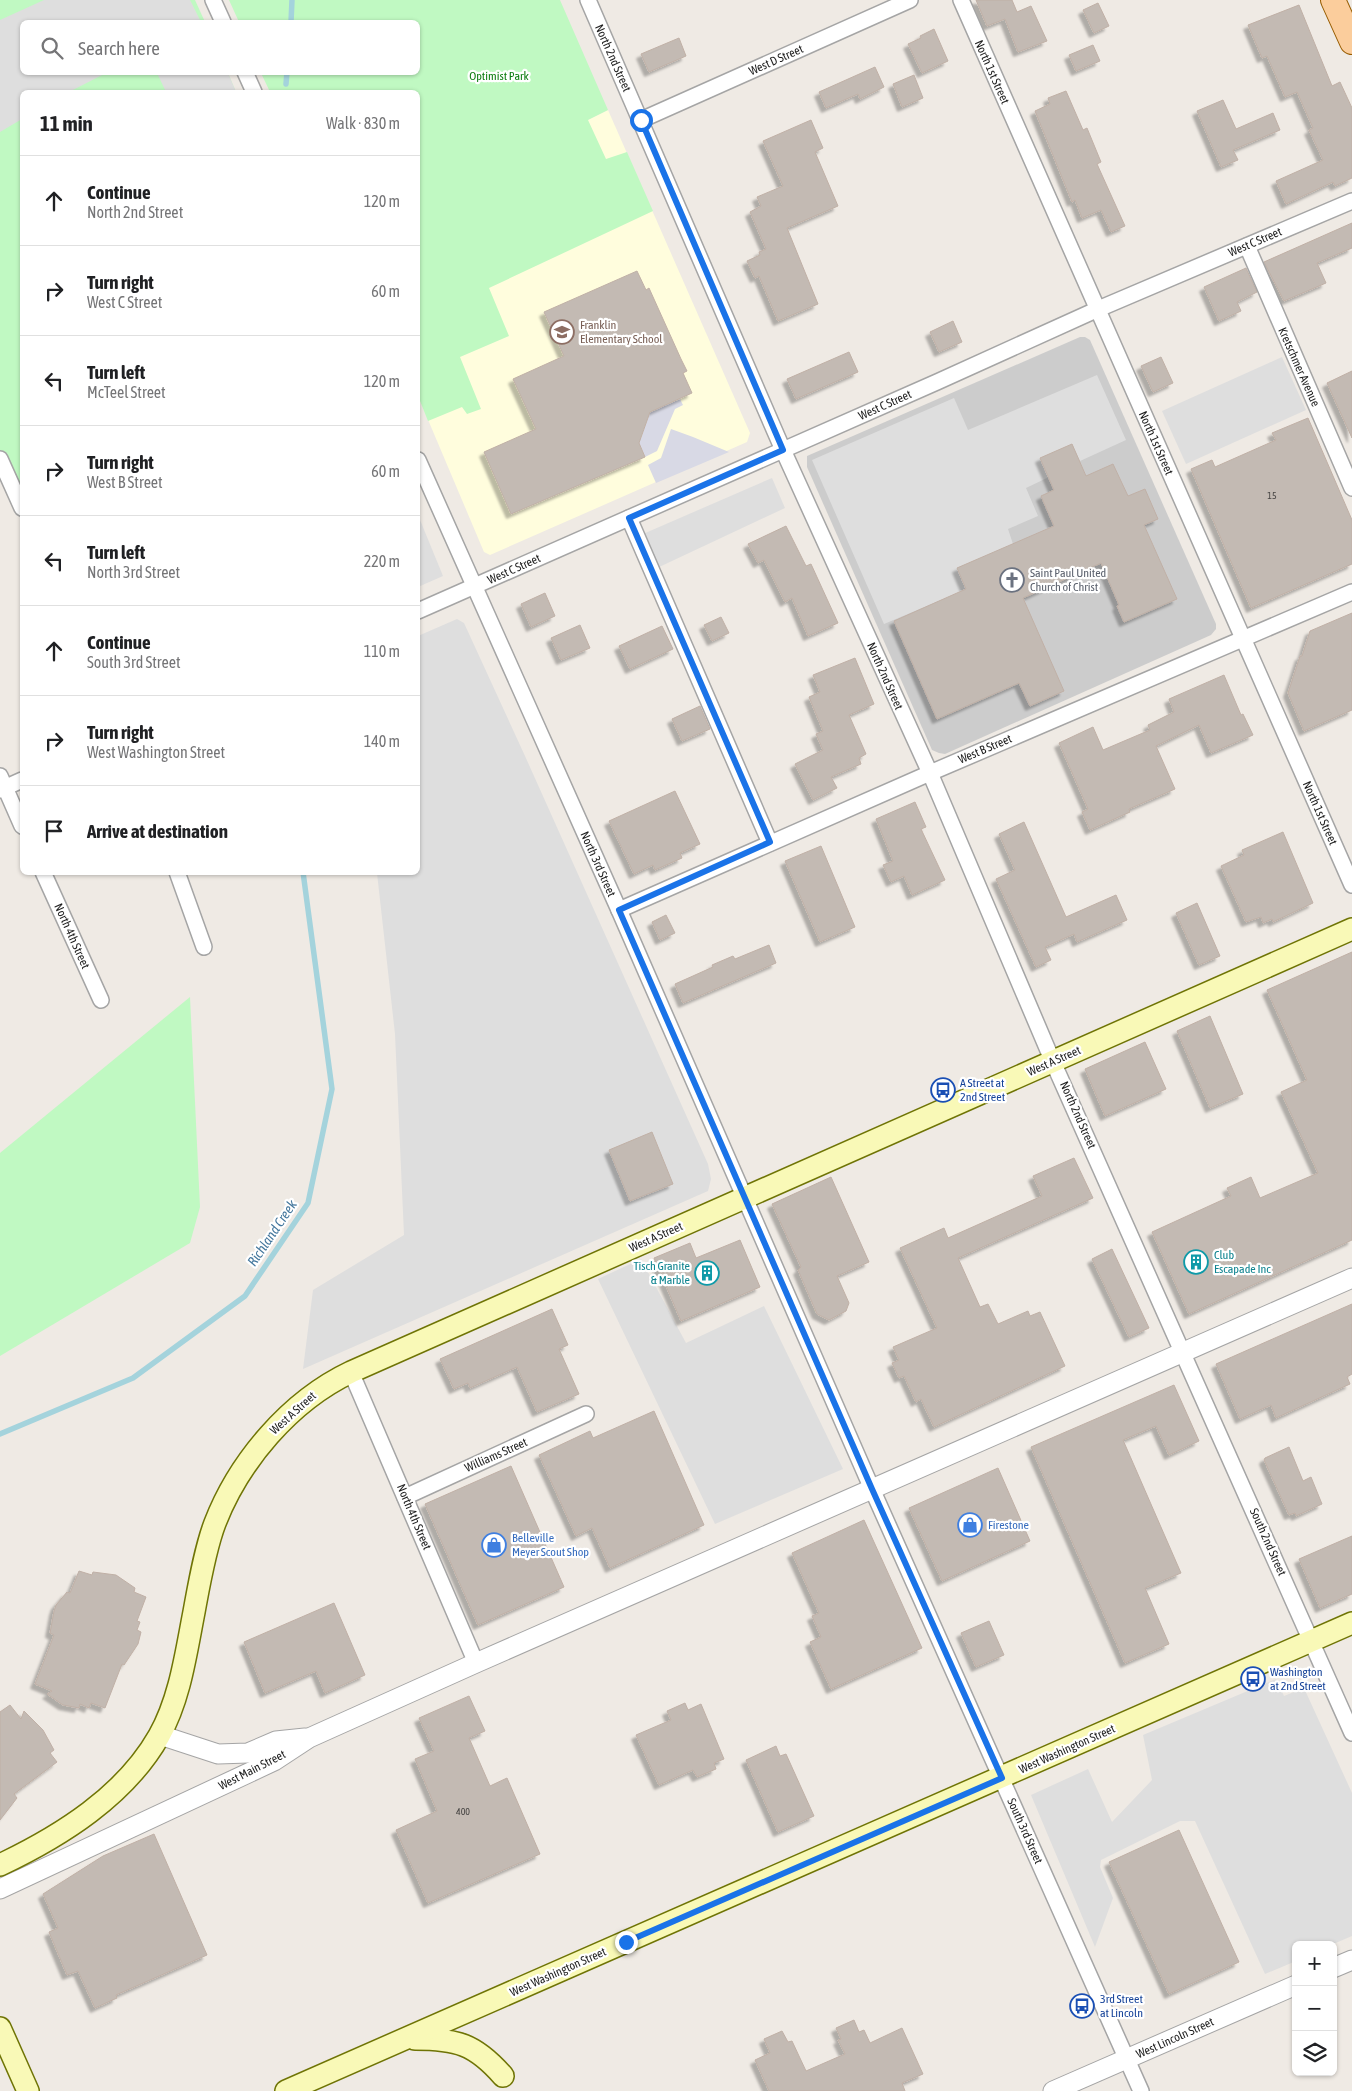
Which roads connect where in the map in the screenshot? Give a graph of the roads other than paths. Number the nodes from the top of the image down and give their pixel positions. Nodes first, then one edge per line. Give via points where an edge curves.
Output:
1 (212, 0) edge
2 (588, 0) edge
3 (910, 0) edge
4 (961, 0) edge
5 (1333, 0) edge
6 (222, 20) edge
7 (1352, 42) edge
8 (246, 75) edge
9 (253, 90) edge
10 (641, 120) junction
11 (1352, 201) edge
12 (1247, 246) junction
13 (1096, 310) junction
14 (783, 450) junction
15 (0, 459) edge
16 (420, 464) edge
17 (1352, 488) edge
18 (20, 504) edge
19 (629, 518) junction
20 (474, 586) junction
21 (1352, 592) edge
22 (420, 609) edge
23 (1243, 639) junction
24 (930, 773) junction
25 (20, 780) edge
26 (2, 784) edge
27 (20, 822) edge
28 (770, 842) junction
29 (45, 875) edge
30 (178, 875) edge
31 (1352, 885) edge
32 (619, 910) junction
33 (1352, 929) edge
34 (204, 947) dead end
35 (101, 1000) dead end
36 (1053, 1062) junction
37 (745, 1197) junction
38 (1352, 1278) edge
39 (1184, 1351) junction
40 (351, 1372) junction
41 (586, 1414) dead end
42 (872, 1489) junction
43 (405, 1496) junction
44 (1352, 1623) edge
45 (1312, 1641) junction
46 (476, 1662) junction
47 (1352, 1733) edge
48 (160, 1735) junction
49 (309, 1738) junction
50 (1002, 1778) junction
51 (0, 1865) edge
52 (0, 1889) edge
53 (1352, 1960) edge
54 (1337, 1966) edge
55 (1294, 1986) edge
56 (0, 2028) edge
57 (407, 2039) junction
58 (1127, 2059) junction
59 (503, 2076) dead end
60 (28, 2091) edge
61 (286, 2091) edge
62 (1053, 2091) edge
63 (1141, 2091) edge

1 - 6 street
2 - 10 street, North 2nd Street
3 - 10 street, West D Street
4 - 13 street, North 1st Street
5 - 7 main road
8 - 9 street
10 - 14 street, North 2nd Street
11 - 12 street, West C Street
12 - 13 street, West C Street
12 - 17 street, Kretschmer Avenue
13 - 14 street, West C Street
13 - 23 street, North 1st Street
14 - 19 street, West C Street
14 - 24 street, North 2nd Street
15 - 18 street
16 - 20 street, North 3rd Street
19 - 20 street, West C Street
19 - 28 street
20 - 22 street, West C Street
20 - 32 street, North 3rd Street
21 - 23 street, West B Street
23 - 24 street, West B Street
23 - 31 street, North 1st Street
24 - 28 street, West B Street
24 - 36 street, North 2nd Street
25 - 26 street
26 - 27 street
28 - 32 street, West B Street
29 - 35 street, North 4th Street
30 - 34 street
32 - 37 street, North 3rd Street
33 - 36 main road, West A Street
36 - 37 main road, West A Street
36 - 39 street, North 2nd Street
37 - 40 main road, West A Street
37 - 42 street, North 3rd Street
38 - 39 street
39 - 42 street
39 - 45 street, South 2nd Street
40 - 43 street, North 4th Street
40 - 48 main road, West A Street via 312,1394 266,1438 238,1479 214,1524 184,1663 175,1698
41 - 43 street, Williams Street
42 - 46 street
42 - 50 street, South 3rd Street
43 - 46 street, North 4th Street
44 - 45 main road, West Washington Street
45 - 47 street, South 2nd Street
45 - 50 main road, West Washington Street
46 - 49 street
48 - 49 street, West Main Street via 218,1754 248,1753 276,1742
48 - 51 main road via 116,1790 38,1847
49 - 52 street, West Main Street via 274,1761
50 - 57 main road, West Washington Street
50 - 58 street, South 3rd Street
53 - 54 street
55 - 58 street, West Lincoln Street
56 - 60 main road
57 - 59 main road via 444,2039 464,2044 488,2058
57 - 61 main road, West Washington Street
58 - 62 street, West Lincoln Street
58 - 63 street, South 3rd Street

